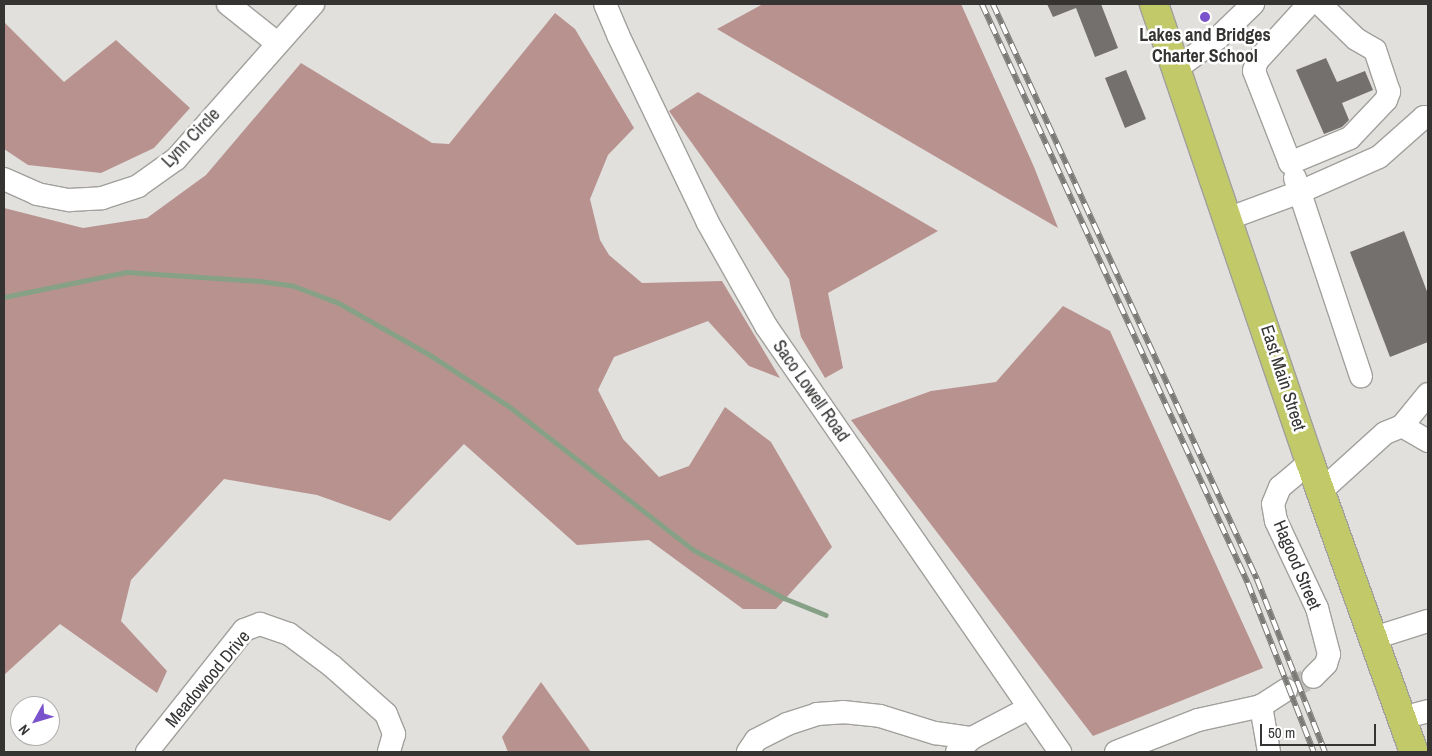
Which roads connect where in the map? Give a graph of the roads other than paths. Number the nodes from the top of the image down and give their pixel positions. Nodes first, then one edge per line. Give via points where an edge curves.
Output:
1 (228, 4) edge
2 (313, 4) edge
3 (606, 4) edge
4 (1154, 4) edge
5 (1253, 4) edge
6 (1309, 4) edge
7 (1320, 4) edge
8 (277, 43) junction
9 (1176, 69) junction
10 (1428, 118) edge
11 (1290, 163) junction
12 (4, 179) edge
13 (1300, 192) junction
14 (1227, 219) junction
15 (1360, 376) dead end
16 (1428, 394) edge
17 (1402, 426) junction
18 (1428, 441) edge
19 (1310, 462) junction
20 (1321, 491) junction
21 (1428, 621) edge
22 (1374, 638) junction
23 (1313, 677) tunnel mouth
24 (1286, 690) tunnel mouth
25 (1261, 706) junction
26 (1029, 708) junction
27 (1428, 710) edge
28 (1402, 718) junction
29 (964, 745) edge
30 (147, 752) edge
31 (389, 752) edge
32 (748, 752) edge
33 (1060, 752) edge
34 (1116, 752) edge
35 (1269, 752) edge
36 (1414, 752) edge

1 - 8 street
2 - 8 street, Lynn Circle
3 - 26 street, Saco Lowell Road via 708,223 766,326
4 - 9 main road, East Main Street
5 - 9 street via 1218,38
6 - 11 street via 1257,61 1254,70
7 - 11 street via 1356,39 1375,50 1389,92 1386,100 1350,138
8 - 12 street, Lynn Circle via 176,159 138,186 102,198 68,200 37,194
9 - 14 main road, East Main Street
10 - 13 street via 1424,117 1378,157
11 - 13 street
13 - 14 street
13 - 15 street
14 - 19 main road, East Main Street
16 - 17 street
17 - 18 street
17 - 20 street via 1385,432
19 - 20 main road, East Main Street
19 - 23 street, Hagood Street via 1280,487 1273,504 1276,521 1317,608 1329,654 1326,664
20 - 22 main road, East Main Street
21 - 22 street
22 - 28 main road, East Main Street
24 - 25 street
25 - 34 street via 1198,720
25 - 35 street
26 - 29 street
26 - 33 street, Saco Lowell Road
27 - 28 street
28 - 36 main road, East Main Street
29 - 32 street via 880,716 843,712 817,714 787,724 756,740
30 - 31 street, Meadowood Drive via 244,630 260,624 289,634 332,666 386,714 394,734

